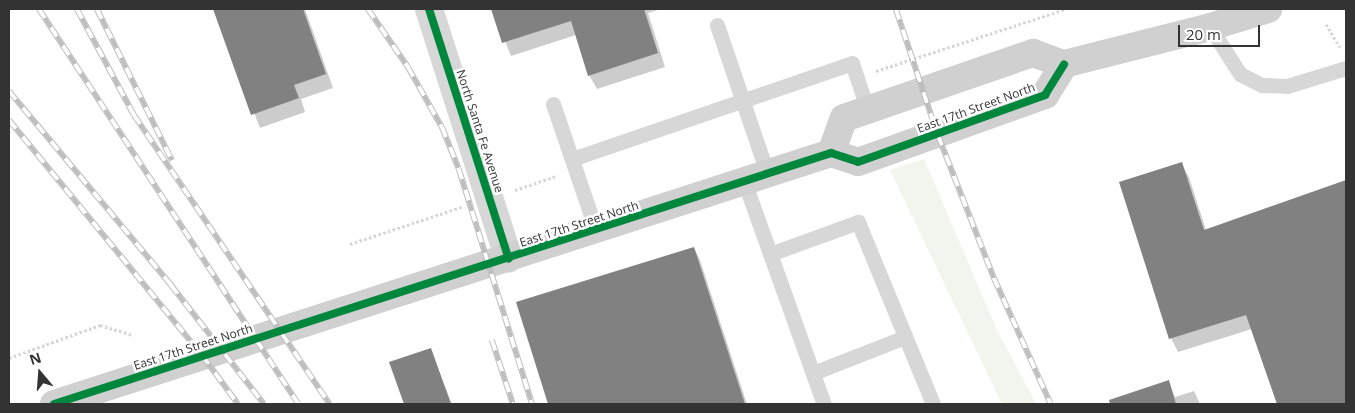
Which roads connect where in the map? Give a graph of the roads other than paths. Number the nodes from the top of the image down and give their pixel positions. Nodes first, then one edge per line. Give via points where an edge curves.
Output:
1 (430, 9) edge
2 (1268, 9) edge
3 (717, 26) dead end
4 (1210, 28) junction
5 (1064, 64) junction
6 (1346, 68) edge
7 (742, 100) junction
8 (553, 104) dead end
9 (867, 108) junction
10 (831, 153) junction
11 (572, 159) junction
12 (756, 177) junction
13 (596, 230) junction
14 (770, 254) junction
15 (510, 259) junction
16 (905, 337) junction
17 (813, 372) junction
18 (54, 404) edge
19 (824, 404) edge
20 (933, 404) edge

1 - 15 street, North Santa Fe Avenue
2 - 4 street
3 - 7 lane
4 - 5 street
4 - 6 lane via 1240,74 1262,85 1287,86
5 - 9 street via 1033,53
5 - 10 street, East 17th Street North via 1045,94 858,162
7 - 9 lane via 852,63
7 - 11 lane
7 - 12 lane
8 - 11 lane
9 - 10 street via 844,118
10 - 12 street, East 17th Street North
11 - 13 lane
12 - 13 street, East 17th Street North
12 - 14 lane
13 - 15 street, East 17th Street North
14 - 16 lane via 858,222
14 - 17 lane
15 - 18 street, East 17th Street North
16 - 17 lane
16 - 20 lane
17 - 19 lane

